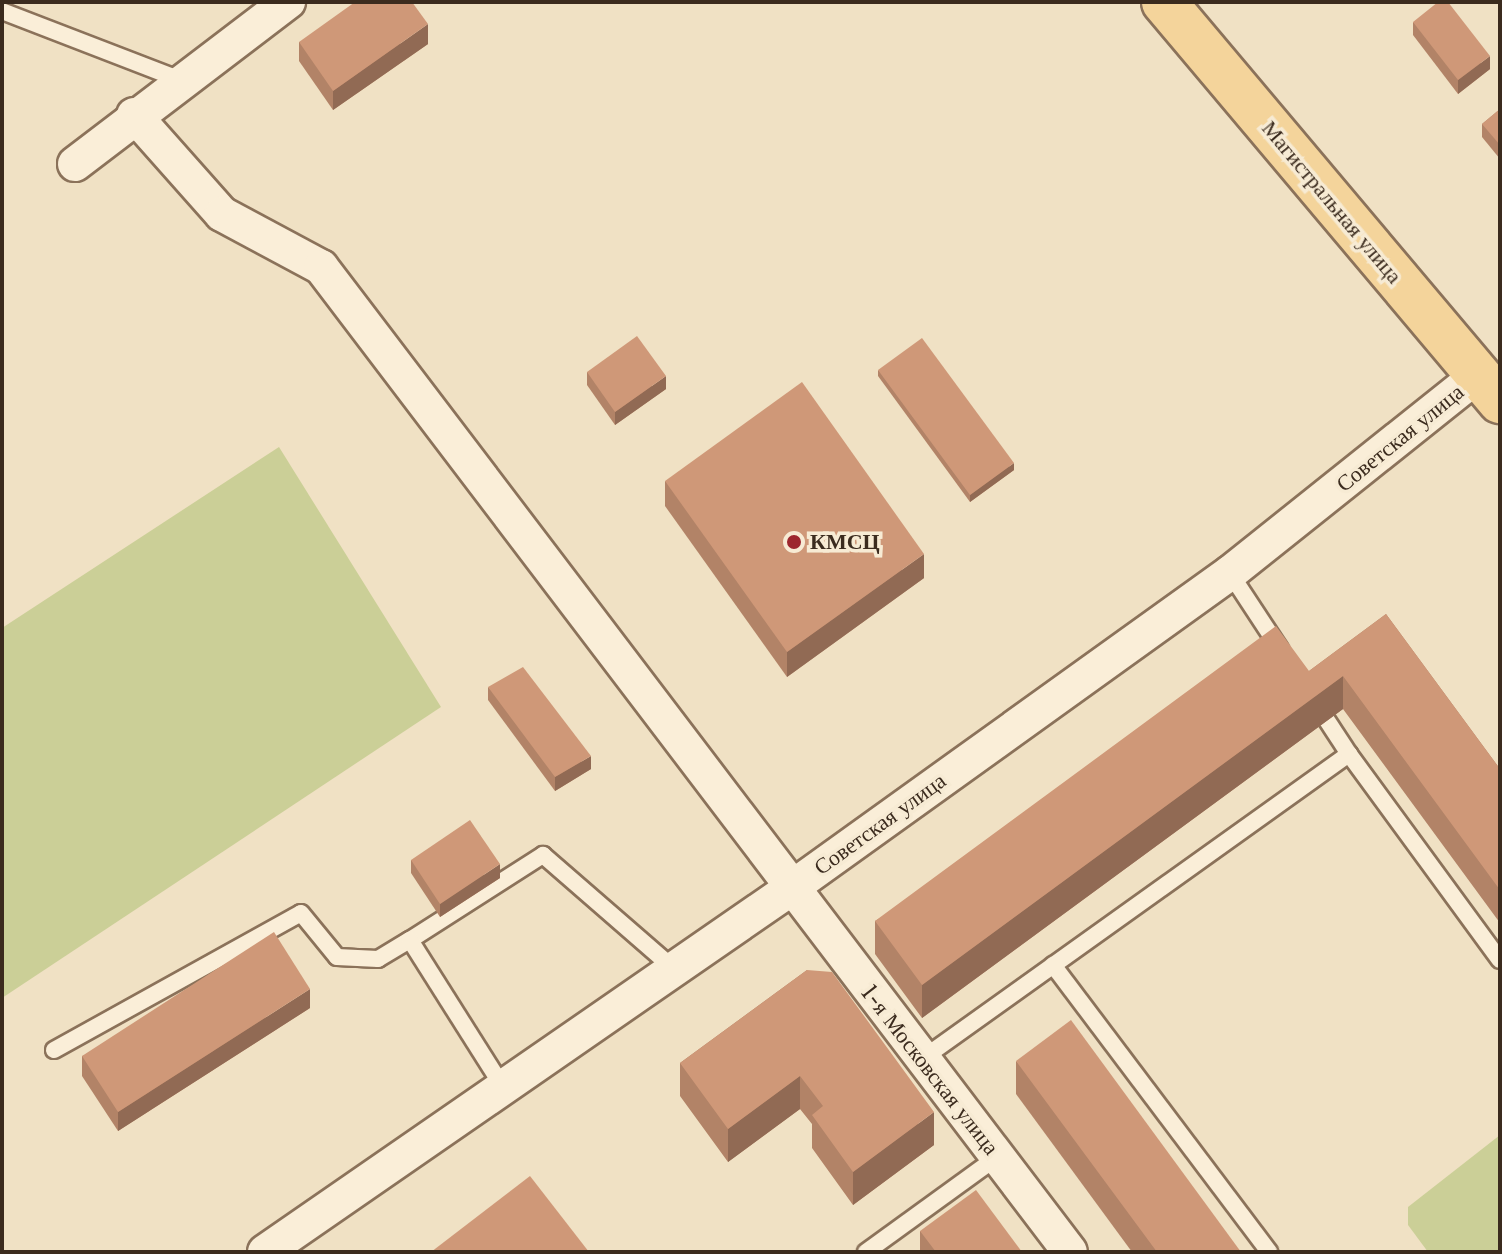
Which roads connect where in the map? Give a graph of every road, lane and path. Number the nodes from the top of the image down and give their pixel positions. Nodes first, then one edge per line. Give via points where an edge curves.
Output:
1 (288, 2) edge
2 (1164, 2) edge
3 (2, 11) edge
4 (181, 80) junction
5 (134, 115) junction
6 (75, 164) dead end
7 (1489, 388) edge
8 (1230, 573) junction
9 (1289, 664) edge
10 (1306, 690) edge
11 (1349, 754) junction
12 (790, 889) junction
13 (410, 940) junction
14 (1500, 960) edge
15 (1053, 965) junction
16 (674, 969) junction
17 (54, 1050) dead end
18 (922, 1059) junction
19 (503, 1087) junction
20 (997, 1157) junction
21 (265, 1252) edge
22 (866, 1252) edge
23 (1070, 1252) edge
24 (1269, 1252) edge

1 - 4 street
2 - 7 main road, Магистральная улица
3 - 4 lane
4 - 5 street
5 - 6 street
5 - 12 street, 1-я Московская улица via 222,214 321,267
7 - 8 street, Советская улица
8 - 9 lane
8 - 12 street, Советская улица
10 - 11 lane
11 - 14 lane
11 - 15 lane
12 - 16 street, Советская улица
12 - 18 street, 1-я Московская улица
13 - 16 lane via 543,855
13 - 17 lane via 378,959 337,957 301,913
13 - 19 lane
15 - 18 lane
15 - 24 lane
16 - 19 street, Советская улица
18 - 20 street, 1-я Московская улица
19 - 21 street, Советская улица
20 - 22 lane
20 - 23 street, 1-я Московская улица

